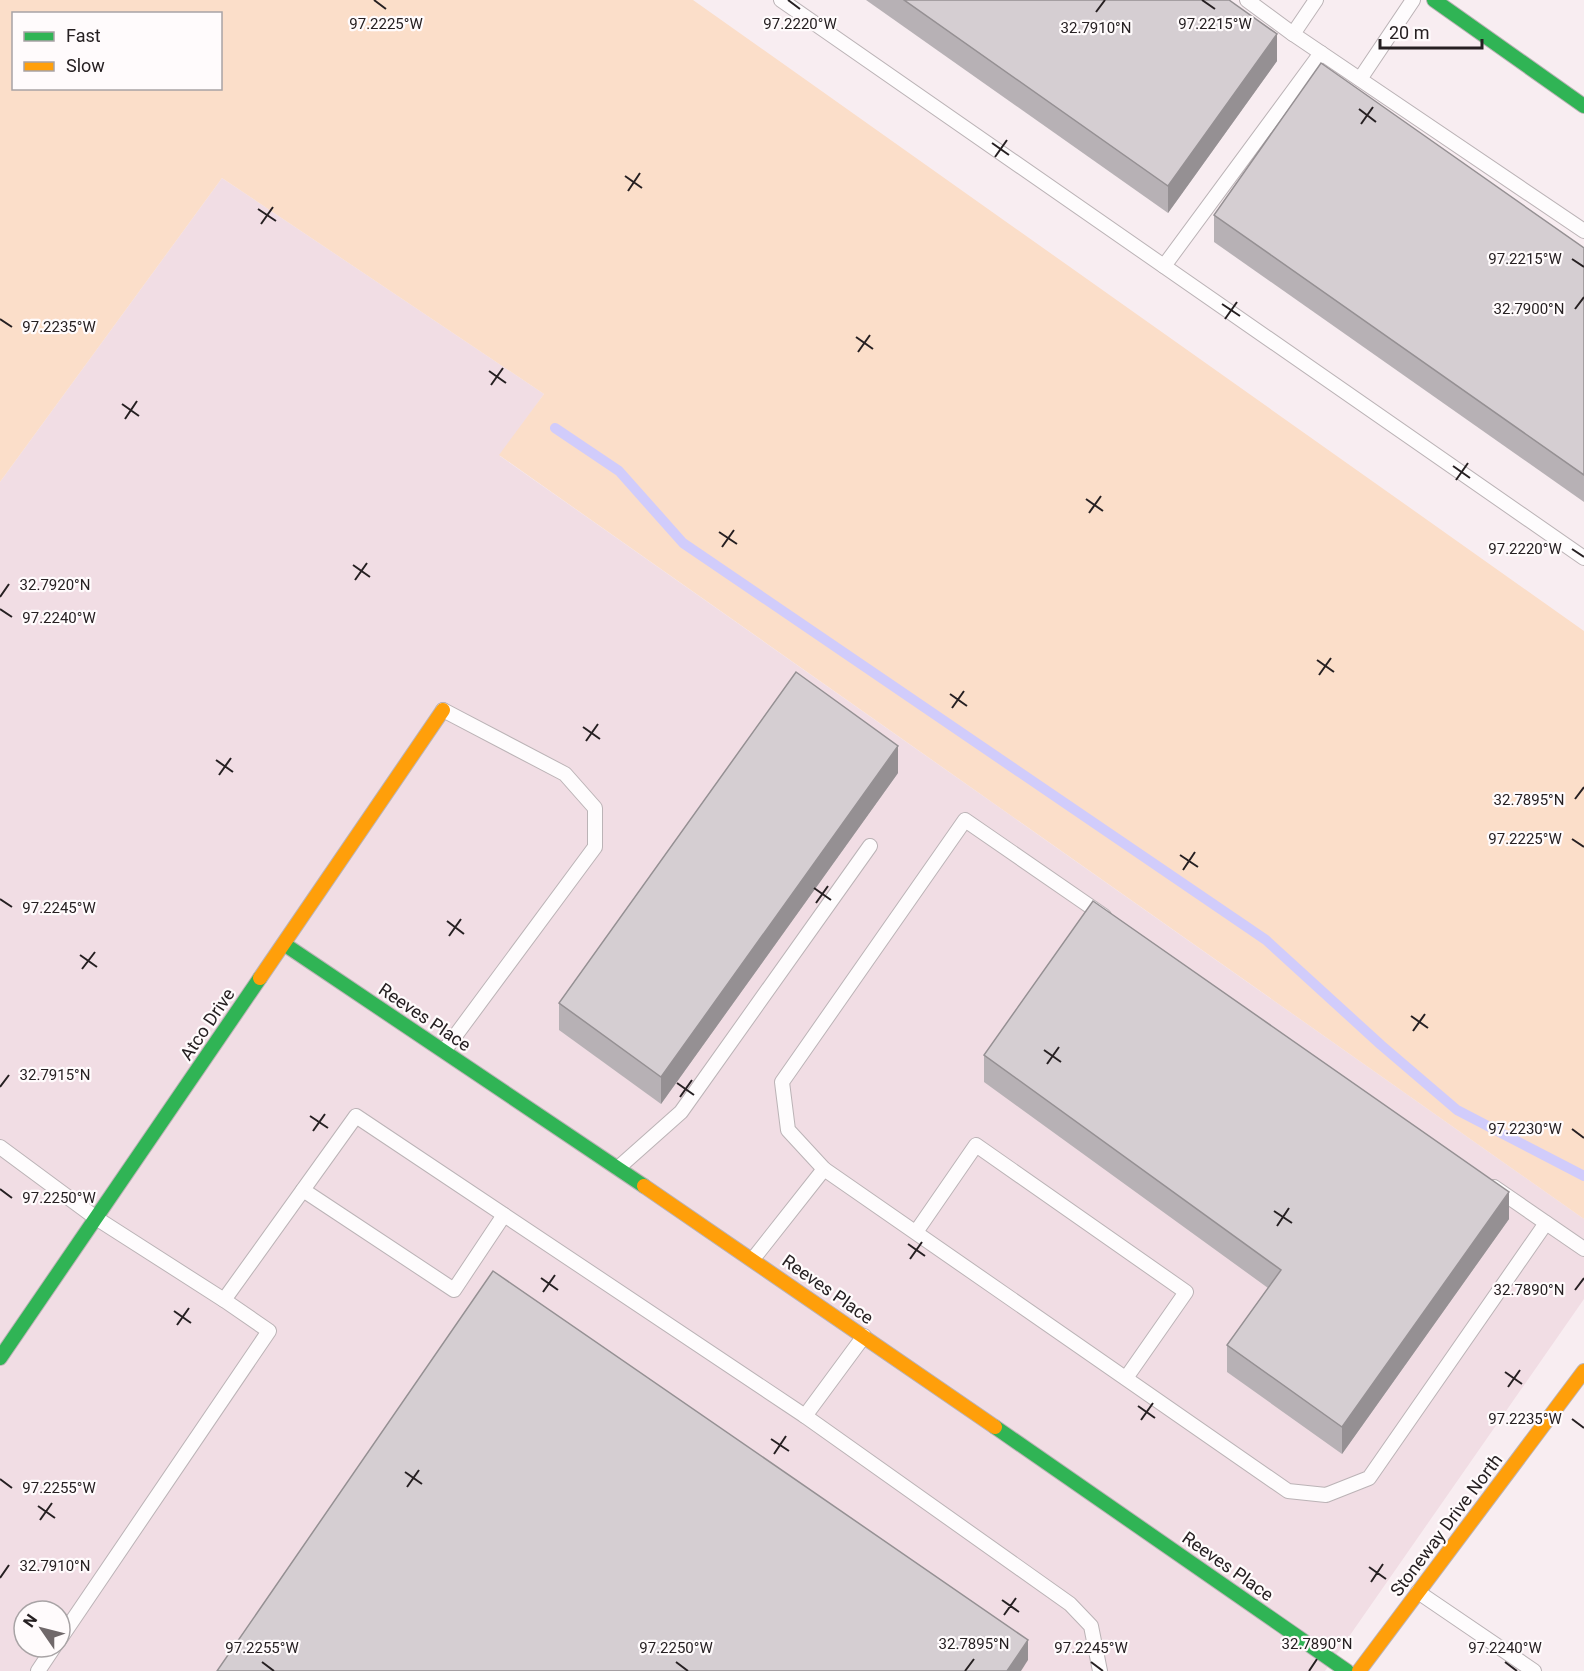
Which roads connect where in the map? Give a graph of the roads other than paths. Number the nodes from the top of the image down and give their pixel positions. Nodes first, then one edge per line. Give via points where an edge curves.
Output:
1 (781, 0) edge
2 (1246, 0) edge
3 (1316, 0) edge
4 (1413, 0) edge
5 (1434, 0) edge
6 (1293, 34) junction
7 (1321, 53) junction
8 (1360, 79) junction
9 (1584, 106) edge
10 (1584, 231) edge
11 (1164, 266) junction
12 (1584, 558) edge
13 (443, 710) joint
14 (870, 846) dead end
15 (1113, 922) edge
16 (284, 944) junction
17 (444, 1051) junction
18 (0, 1147) edge
19 (618, 1168) junction
20 (824, 1168) junction
21 (1487, 1182) edge
22 (303, 1190) junction
23 (504, 1215) junction
24 (96, 1218) junction
25 (1546, 1223) junction
26 (916, 1232) junction
27 (1584, 1249) edge
28 (753, 1259) junction
29 (224, 1300) junction
30 (864, 1336) junction
31 (0, 1358) edge
32 (1584, 1371) edge
33 (1125, 1378) junction
34 (806, 1416) junction
35 (1418, 1592) junction
36 (72, 1620) edge
37 (1100, 1671) edge
38 (1347, 1671) edge
39 (1359, 1671) edge
40 (1534, 1671) edge

1 - 11 lane
2 - 6 lane
3 - 6 lane
4 - 8 lane
5 - 9 street
6 - 7 lane
7 - 8 lane
7 - 11 lane
8 - 10 lane
11 - 12 lane
13 - 16 street, Atco Drive
13 - 17 lane via 565,774 595,808 595,847
14 - 19 lane via 681,1112
15 - 20 lane via 965,820 782,1082 788,1130
16 - 17 street, Reeves Place
16 - 24 street, Atco Drive
17 - 19 street, Reeves Place
18 - 24 lane
19 - 28 street, Reeves Place
20 - 26 lane
20 - 28 lane
21 - 25 lane
22 - 23 lane via 356,1116
22 - 23 lane via 454,1290
22 - 29 lane
23 - 34 lane
24 - 29 lane
24 - 31 street, Atco Drive
25 - 27 lane
25 - 33 lane via 1368,1478 1326,1494 1288,1491
26 - 33 lane
26 - 33 lane via 976,1145 1186,1292
28 - 30 street, Reeves Place
29 - 36 lane via 269,1331
30 - 34 lane
30 - 38 street, Reeves Place
32 - 35 street, Stoneway Drive North
34 - 37 lane via 1070,1604 1091,1626
35 - 39 street, Stoneway Drive North
35 - 40 lane

